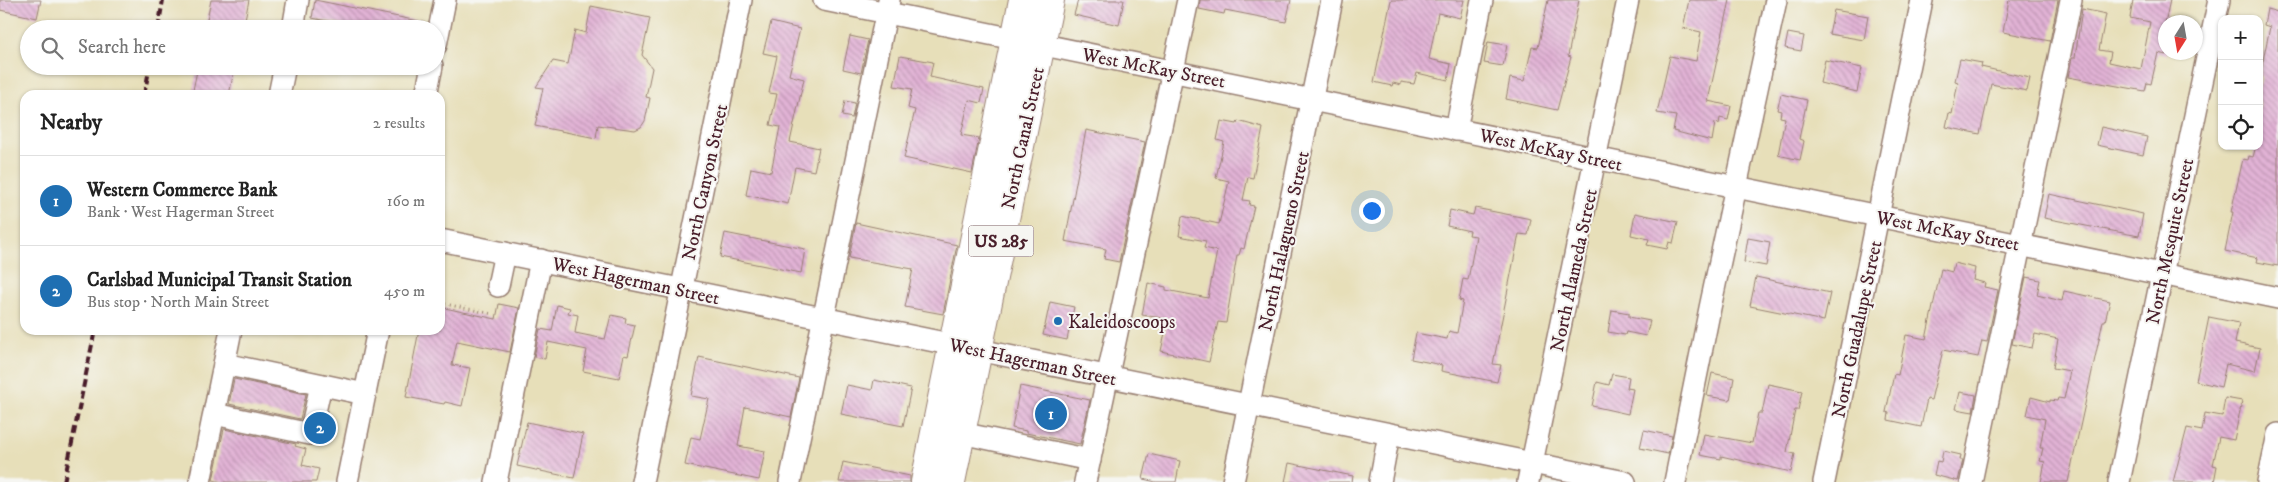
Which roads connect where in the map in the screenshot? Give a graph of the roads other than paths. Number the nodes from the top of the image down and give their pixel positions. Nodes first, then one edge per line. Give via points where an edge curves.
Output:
1 (298, 0) edge
2 (445, 0) edge
3 (741, 0) edge
4 (824, 0) edge
5 (1024, 0) edge
6 (1050, 0) edge
7 (1188, 0) edge
8 (1332, 0) edge
9 (1482, 0) edge
10 (1628, 0) edge
11 (1776, 0) edge
12 (1922, 0) edge
13 (2071, 0) edge
14 (2219, 0) edge
15 (888, 6) edge
16 (295, 20) edge
17 (441, 20) edge
18 (1028, 42) junction
19 (1174, 71) junction
20 (283, 75) edge
21 (430, 75) edge
22 (280, 90) edge
23 (427, 90) edge
24 (1312, 100) junction
25 (1456, 130) junction
26 (1596, 159) junction
27 (1736, 188) junction
28 (1879, 216) junction
29 (445, 241) edge
30 (2020, 245) junction
31 (505, 253) junction
32 (541, 260) junction
33 (2163, 274) junction
34 (498, 286) dead end
35 (682, 290) junction
36 (2278, 298) edge
37 (824, 318) junction
38 (230, 335) edge
39 (377, 335) edge
40 (966, 347) junction
41 (224, 364) junction
42 (1108, 377) junction
43 (321, 385) junction
44 (365, 394) junction
45 (1248, 405) junction
46 (214, 414) junction
47 (961, 433) junction
48 (1389, 434) junction
49 (2278, 434) edge
50 (1090, 460) junction
51 (1530, 473) edge
52 (200, 482) edge
53 (347, 482) edge
54 (496, 482) edge
55 (642, 482) edge
56 (790, 482) edge
57 (925, 482) edge
58 (951, 482) edge
59 (1085, 482) edge
60 (1233, 482) edge
61 (1380, 482) edge
62 (1625, 482) edge
63 (1675, 482) edge
64 (1824, 482) edge
65 (1971, 482) edge
66 (2119, 482) edge
67 (2268, 482) edge

1 - 16 street
2 - 17 street
3 - 35 street, North Canyon Street
4 - 15 street, West McKay Street
5 - 18 highway, North Canal Street / US 285
6 - 18 highway, North Canal Street / US 285
7 - 19 street
8 - 24 street, North Halagueno Street
9 - 25 street
10 - 26 street, North Alameda Street
11 - 27 street
12 - 28 street, North Guadalupe Street
13 - 30 street
14 - 33 street, North Mesquite Street
15 - 18 street, West McKay Street
15 - 37 street
18 - 19 street, West McKay Street
18 - 40 highway, North Canal Street / US 285
19 - 24 street, West McKay Street
19 - 42 street
20 - 22 street
21 - 23 street
24 - 25 street, West McKay Street
24 - 45 street, North Halagueno Street
25 - 26 street, West McKay Street
26 - 27 street, West McKay Street
26 - 51 street, North Alameda Street
27 - 28 street, West McKay Street
27 - 63 street
28 - 30 street, West McKay Street
28 - 64 street, North Guadalupe Street
29 - 31 street, West Hagerman Street
30 - 33 street, West McKay Street
30 - 65 street
31 - 32 street, West Hagerman Street
31 - 34 street
32 - 35 street, West Hagerman Street
32 - 54 street
33 - 36 street, West McKay Street
33 - 66 street, North Mesquite Street
35 - 37 street, West Hagerman Street
35 - 55 street, North Canyon Street
37 - 40 street, West Hagerman Street
37 - 56 street
38 - 41 street
39 - 44 street
40 - 42 street, West Hagerman Street
40 - 47 highway, North Canal Street / US 285
40 - 57 highway, North Canal Street / US 285
41 - 43 street
41 - 46 street
42 - 45 street, West Hagerman Street
42 - 50 street
43 - 44 street
43 - 46 street via 310,434
44 - 53 street
45 - 48 street, West Hagerman Street
45 - 60 street, North Halagueno Street
46 - 52 street
47 - 50 street
47 - 58 highway, North Canal Street / US 285
48 - 51 street, West Hagerman Street
48 - 61 street
49 - 67 street
50 - 59 street
51 - 62 street, West Hagerman Street

